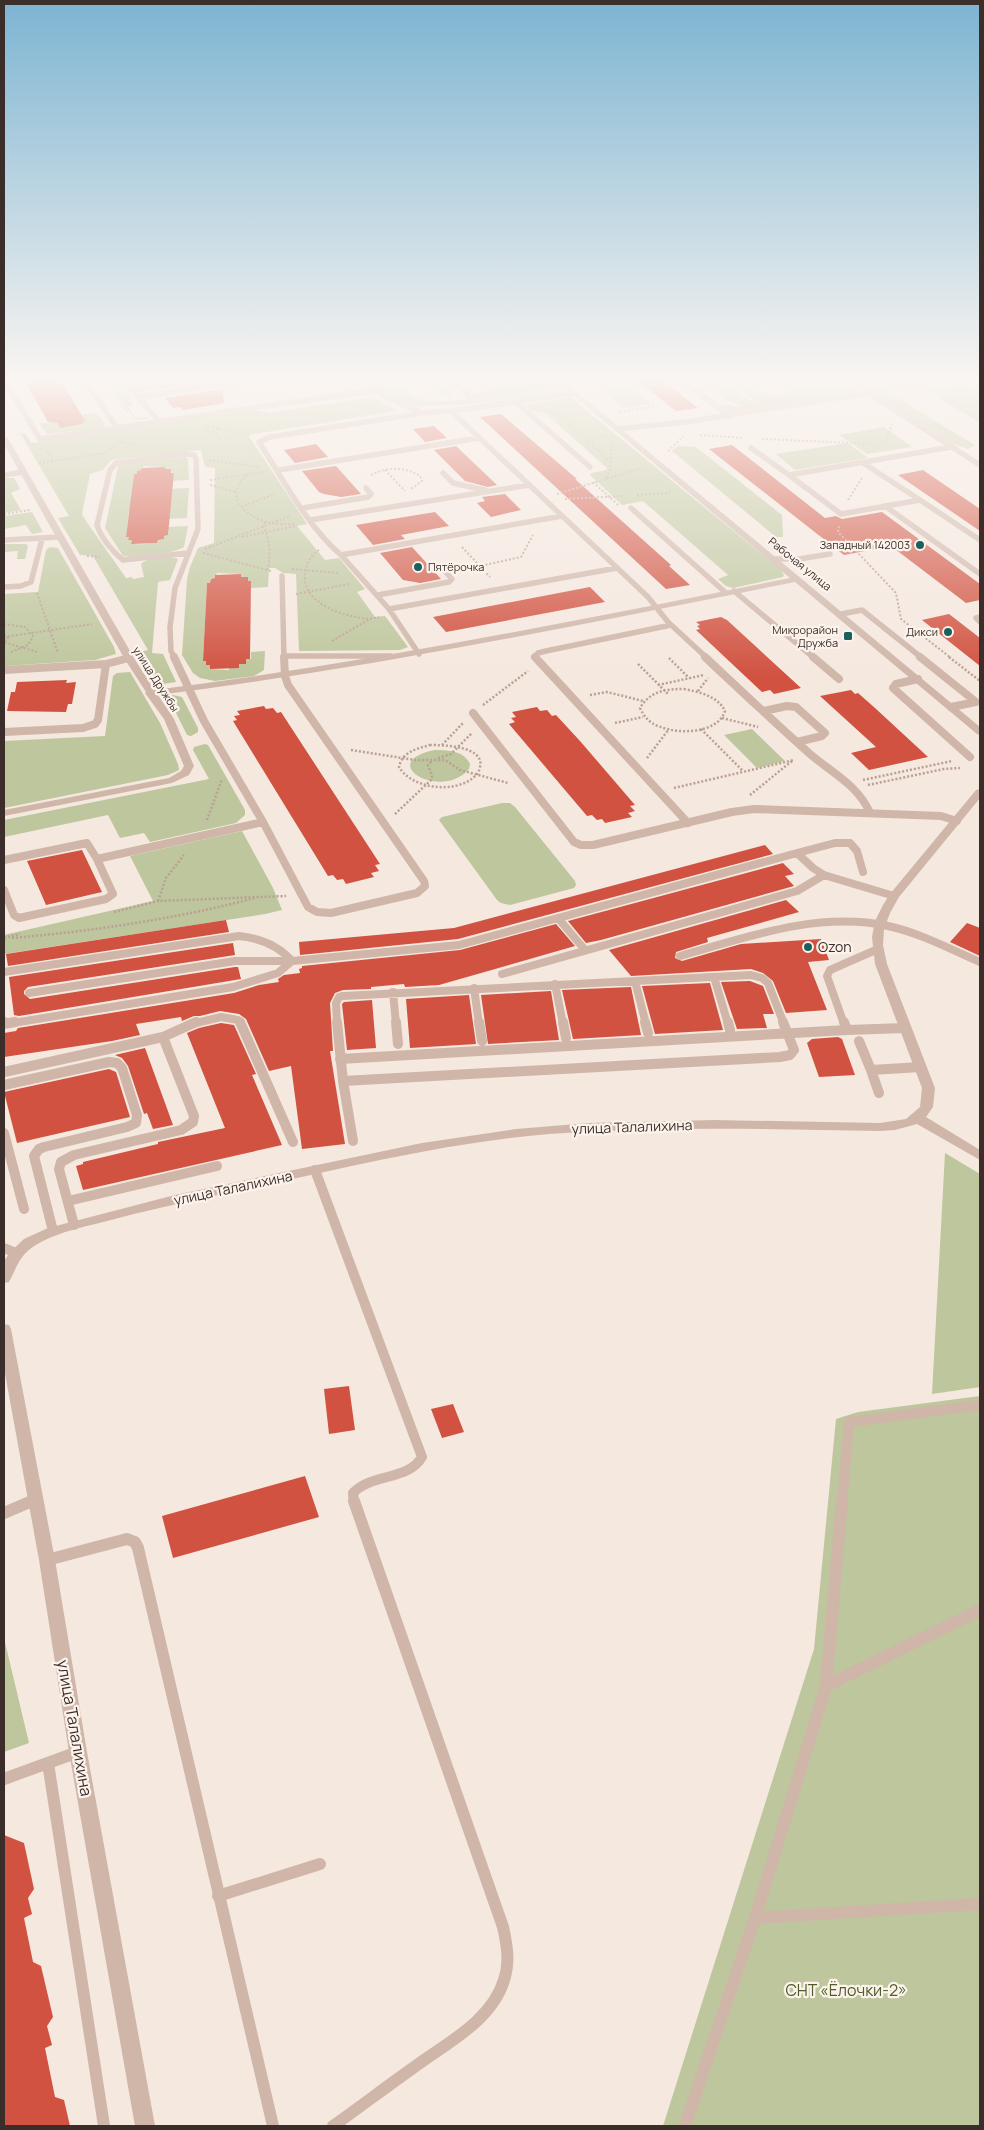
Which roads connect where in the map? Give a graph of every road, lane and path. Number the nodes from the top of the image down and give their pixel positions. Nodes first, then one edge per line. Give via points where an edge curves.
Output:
1 (27, 478) edge
2 (109, 478) edge
3 (197, 478) edge
4 (219, 478) edge
5 (242, 478) edge
6 (284, 478) edge
7 (393, 478) edge
8 (422, 478) edge
9 (449, 478) edge
10 (522, 478) edge
11 (589, 478) edge
12 (605, 478) edge
13 (672, 478) edge
14 (794, 478) edge
15 (861, 478) edge
16 (886, 478) edge
17 (197, 482) junction
18 (593, 482) junction
19 (529, 485) junction
20 (664, 485) dead end
21 (291, 490) junction
22 (368, 490) joint
23 (405, 490) junction
24 (236, 492) junction
25 (490, 492) junction
26 (609, 497) junction
27 (544, 499) junction
28 (920, 500) junction
29 (885, 506) junction
30 (241, 507) junction
31 (631, 508) joint
32 (303, 509) junction
33 (35, 510) dead end
34 (4, 514) edge
35 (841, 514) junction
36 (562, 516) junction
37 (548, 519) junction
38 (310, 520) junction
39 (265, 522) junction
40 (272, 523) junction
41 (263, 527) junction
42 (267, 532) junction
43 (451, 536) junction
44 (60, 537) junction
45 (42, 539) junction
46 (234, 539) junction
47 (4, 540) edge
48 (980, 540) edge
49 (332, 548) junction
50 (189, 552) junction
51 (830, 554) dead end
52 (341, 555) junction
53 (71, 556) junction
54 (118, 557) junction
55 (775, 559) junction
56 (440, 566) dead end
57 (480, 566) junction
58 (287, 568) dead end
59 (617, 568) junction
60 (305, 570) junction
61 (446, 573) junction
62 (358, 574) junction
63 (980, 574) edge
64 (282, 576) dead end
65 (798, 579) junction
66 (365, 581) junction
67 (28, 584) junction
68 (4, 587) edge
69 (502, 589) junction
70 (308, 592) junction
71 (730, 592) junction
72 (378, 595) junction
73 (283, 596) junction
74 (657, 607) junction
75 (388, 609) junction
76 (842, 614) junction
77 (980, 617) edge
78 (980, 622) edge
79 (4, 624) edge
80 (94, 624) dead end
81 (671, 625) junction
82 (50, 630) junction
83 (32, 633) junction
84 (4, 636) edge
85 (8, 637) junction
86 (4, 642) edge
87 (4, 654) edge
88 (419, 654) junction
89 (285, 656) junction
90 (307, 656) junction
91 (404, 656) junction
92 (129, 658) junction
93 (669, 658) dead end
94 (61, 660) dead end
95 (538, 663) junction
96 (106, 664) junction
97 (638, 664) dead end
98 (4, 670) edge
99 (285, 676) junction
100 (689, 678) junction
101 (838, 679) dead end
102 (918, 679) junction
103 (980, 681) edge
104 (658, 685) junction
105 (190, 688) junction
106 (664, 690) junction
107 (698, 691) junction
108 (150, 693) junction
109 (669, 695) dead end
110 (573, 699) junction
111 (643, 701) junction
112 (951, 707) junction
113 (764, 712) junction
114 (473, 713) junction
115 (644, 716) junction
116 (722, 718) junction
117 (599, 727) junction
118 (780, 727) junction
119 (669, 728) junction
120 (701, 729) junction
121 (4, 732) edge
122 (980, 732) edge
123 (797, 742) junction
124 (442, 744) junction
125 (333, 747) junction
126 (459, 747) junction
127 (812, 756) junction
128 (970, 757) joint
129 (401, 758) junction
130 (434, 759) junction
131 (792, 760) junction
132 (966, 768) dead end
133 (638, 770) junction
134 (743, 772) junction
135 (476, 774) junction
136 (223, 776) dead end
137 (848, 783) junction
138 (426, 786) junction
139 (531, 788) junction
140 (853, 789) junction
141 (659, 791) junction
142 (980, 792) edge
143 (743, 810) junction
144 (4, 813) edge
145 (870, 813) junction
146 (957, 821) junction
147 (262, 822) junction
148 (386, 823) junction
149 (688, 823) junction
150 (198, 836) junction
151 (797, 853) junction
152 (97, 859) junction
153 (4, 860) edge
154 (863, 872) dead end
155 (824, 874) junction
156 (4, 890) edge
157 (302, 896) junction
158 (894, 896) junction
159 (260, 897) junction
160 (158, 902) junction
161 (112, 912) dead end
162 (558, 918) junction
163 (879, 924) junction
164 (28, 932) dead end
165 (4, 938) edge
166 (878, 949) junction
167 (585, 950) junction
168 (680, 956) dead end
169 (292, 961) junction
170 (980, 962) edge
171 (4, 972) edge
172 (502, 974) dead end
173 (714, 977) junction
174 (635, 981) junction
175 (555, 984) junction
176 (474, 988) junction
177 (393, 992) junction
178 (29, 993) dead end
179 (4, 1023) edge
180 (905, 1028) junction
181 (730, 1030) dead end
182 (847, 1030) junction
183 (648, 1033) dead end
184 (788, 1034) junction
185 (163, 1037) junction
186 (566, 1038) dead end
187 (482, 1041) dead end
188 (859, 1041) dead end
189 (398, 1044) dead end
190 (340, 1059) junction
191 (921, 1067) junction
192 (871, 1070) junction
193 (4, 1072) edge
194 (343, 1081) junction
195 (4, 1085) edge
196 (879, 1093) dead end
197 (917, 1118) junction
198 (4, 1133) edge
199 (353, 1141) dead end
200 (292, 1142) dead end
201 (980, 1156) edge
202 (217, 1166) dead end
203 (315, 1170) junction
204 (68, 1201) junction
205 (24, 1209) dead end
206 (74, 1225) junction
207 (53, 1231) junction
208 (10, 1251) edge
209 (4, 1278) edge
210 (4, 1330) edge
211 (980, 1405) edge
212 (35, 1500) junction
213 (4, 1513) edge
214 (47, 1560) junction
215 (980, 1610) edge
216 (826, 1686) junction
217 (78, 1752) junction
218 (48, 1763) junction
219 (4, 1779) edge
220 (320, 1864) dead end
221 (218, 1896) junction
222 (980, 1904) edge
223 (755, 1918) junction
224 (104, 2126) edge
225 (145, 2126) edge
226 (273, 2126) edge
227 (333, 2126) edge
228 (685, 2126) edge

1 - 44 street, улица Дружбы
2 - 54 lane via 97,526
3 - 17 lane
4 - 17 path
5 - 24 path
6 - 21 lane
7 - 23 path
8 - 23 path via 420,484
9 - 25 lane via 455,484
10 - 19 lane
11 - 18 path
12 - 18 path
13 - 55 street, Рабочая улица
14 - 35 lane
15 - 35 path
16 - 28 lane
17 - 24 path
17 - 50 lane via 198,529
18 - 26 path
18 - 27 path
19 - 25 lane
19 - 27 lane
20 - 26 path via 671,492
21 - 30 path
21 - 32 lane
22 - 23 path
22 - 32 lane via 371,496 368,497
24 - 30 path via 236,500
25 - 38 lane
26 - 27 path
26 - 31 path via 619,506
27 - 36 lane
28 - 29 lane
28 - 48 lane
29 - 35 lane
29 - 63 lane
30 - 39 path
31 - 71 lane
32 - 38 lane
32 - 40 path
33 - 34 path
35 - 103 path via 838,532 896,593 901,619
36 - 37 lane
36 - 59 lane
37 - 43 lane
37 - 57 path via 530,539 521,557
38 - 49 lane
39 - 40 path
39 - 41 path
40 - 41 path
40 - 42 path via 301,524
41 - 42 path
41 - 46 path
42 - 46 path
42 - 50 path via 270,548 268,570
43 - 52 lane
43 - 57 path
44 - 45 lane
44 - 53 street, улица Дружбы
45 - 47 lane
45 - 67 lane via 32,581
46 - 50 path
49 - 52 lane
49 - 60 path via 316,552
50 - 54 lane via 130,560
50 - 105 lane via 175,588 170,636 173,655
51 - 55 lane
52 - 62 lane
53 - 54 path
53 - 92 street, улица Дружбы
55 - 65 street, Рабочая улица
56 - 61 lane
57 - 61 path
57 - 69 path
58 - 60 path
59 - 69 lane
59 - 74 lane
60 - 62 path
60 - 70 path via 304,582
61 - 72 lane via 452,579 449,582
62 - 66 lane
64 - 73 lane
65 - 71 street
65 - 76 street, Рабочая улица
66 - 70 path
66 - 72 lane
67 - 68 lane
67 - 82 path via 37,594
69 - 75 lane
70 - 73 path
70 - 90 path via 344,614 370,619
71 - 74 street
71 - 101 lane
72 - 75 lane
73 - 89 lane
74 - 81 lane via 660,615
74 - 88 street
75 - 88 lane
76 - 102 street, Рабочая улица
76 - 112 lane via 862,610 976,702
77 - 78 lane via 976,618
79 - 83 path via 22,626
80 - 82 path
81 - 95 lane via 542,652 535,657
81 - 113 lane
82 - 83 path
82 - 94 path
83 - 85 path
83 - 87 path via 33,639 28,645
84 - 85 path
85 - 86 path
88 - 91 street
89 - 90 lane
89 - 99 lane
90 - 91 lane
91 - 99 street
92 - 96 lane
92 - 108 street, улица Дружбы
93 - 100 path
95 - 110 lane
95 - 114 path
96 - 98 lane
96 - 121 lane via 95,724 83,728
97 - 104 path
99 - 105 street
99 - 125 lane via 290,688
100 - 104 path
100 - 107 path via 711,674
102 - 112 street, Рабочая улица
102 - 128 lane via 896,684 894,689
104 - 106 path
105 - 108 street
105 - 147 lane via 204,721
106 - 107 path
106 - 109 path
106 - 111 path
107 - 116 path via 723,706
108 - 144 street, улица Дружбы via 169,719 184,753 189,766 185,773 164,782
110 - 111 path via 607,692
110 - 117 lane
111 - 115 path via 640,708
112 - 122 street, Рабочая улица
113 - 118 lane
113 - 123 lane via 796,707 826,733
114 - 124 path
114 - 139 lane
115 - 117 path
115 - 119 path via 649,722
116 - 118 path via 767,729
116 - 120 path
117 - 133 lane
118 - 123 lane
119 - 120 path
119 - 133 path
120 - 134 path
123 - 127 lane
124 - 126 path
124 - 129 path via 418,748
125 - 129 path
125 - 148 lane
126 - 130 path via 451,754
126 - 135 path via 478,759 480,766
127 - 131 path
127 - 137 lane
128 - 137 path
129 - 130 path
129 - 138 path via 398,765 405,778
130 - 135 path via 445,760 457,769
130 - 138 path via 428,765 432,776
131 - 134 path
131 - 143 path via 746,798
132 - 140 path via 944,769
133 - 141 lane
134 - 141 path
135 - 138 path via 464,783 452,786
135 - 139 path
136 - 150 path via 206,824
137 - 140 lane
138 - 148 path
139 - 149 lane via 578,844 593,845
140 - 145 lane via 867,804
141 - 149 lane
142 - 146 street
143 - 145 lane
143 - 149 lane
145 - 146 lane via 942,816
146 - 158 street
147 - 150 lane
147 - 157 lane
148 - 157 lane via 424,881 421,891 326,913 310,909
150 - 152 lane
150 - 160 path via 166,878
151 - 154 lane via 847,841 854,846
151 - 155 lane
151 - 162 lane
152 - 153 lane via 89,844 84,843
152 - 156 lane via 112,894 106,899 19,918 14,915
155 - 158 lane
155 - 167 lane via 797,891
157 - 159 path
158 - 163 street
159 - 160 path
159 - 165 path via 186,914 63,934
160 - 161 path
162 - 167 lane
162 - 169 lane via 452,946
163 - 166 street
163 - 168 lane via 805,924
163 - 170 lane via 911,933
164 - 165 path
166 - 180 street via 884,975
166 - 182 lane via 834,967 828,973 828,983
167 - 172 lane
169 - 171 lane via 283,951 269,944 239,936
169 - 178 lane via 235,962
169 - 179 lane via 278,973 234,987
173 - 174 lane
173 - 181 lane
173 - 184 lane via 751,975 765,981
174 - 175 lane
174 - 183 lane
175 - 176 lane
175 - 186 lane
176 - 177 lane
176 - 187 lane
177 - 189 lane
177 - 190 lane via 347,995 337,1000
180 - 182 lane
180 - 191 street
182 - 184 lane
184 - 190 lane
184 - 194 lane via 794,1050 786,1057
185 - 193 lane
185 - 200 lane via 186,1025 224,1017 238,1020
185 - 204 lane via 194,1122 181,1130 64,1159 59,1169
188 - 192 lane
190 - 194 lane
191 - 192 lane
191 - 197 street via 929,1100
192 - 196 lane
194 - 199 lane
195 - 207 lane via 109,1062 122,1068 136,1123 44,1147 34,1156
197 - 201 street
197 - 203 street, улица Талалихина via 891,1127 688,1125 548,1130 451,1142
198 - 205 lane
202 - 204 lane
203 - 206 street, улица Талалихина
203 - 227 lane via 422,1458 411,1469 361,1484 353,1493 354,1504 502,1926 509,1959 502,1986 484,2014
204 - 206 lane
206 - 207 street, улица Талалихина
207 - 208 street, улица Талалихина
208 - 209 street, улица Талалихина
210 - 212 street, улица Талалихина
211 - 216 lane via 849,1422
212 - 213 lane
212 - 214 street, улица Талалихина
214 - 217 street, улица Талалихина
214 - 221 lane via 127,1539 135,1542
215 - 216 lane
216 - 223 lane
217 - 218 lane
217 - 225 street, улица Талалихина
218 - 219 lane
218 - 224 lane
220 - 221 lane
221 - 226 lane
222 - 223 lane
223 - 228 lane

